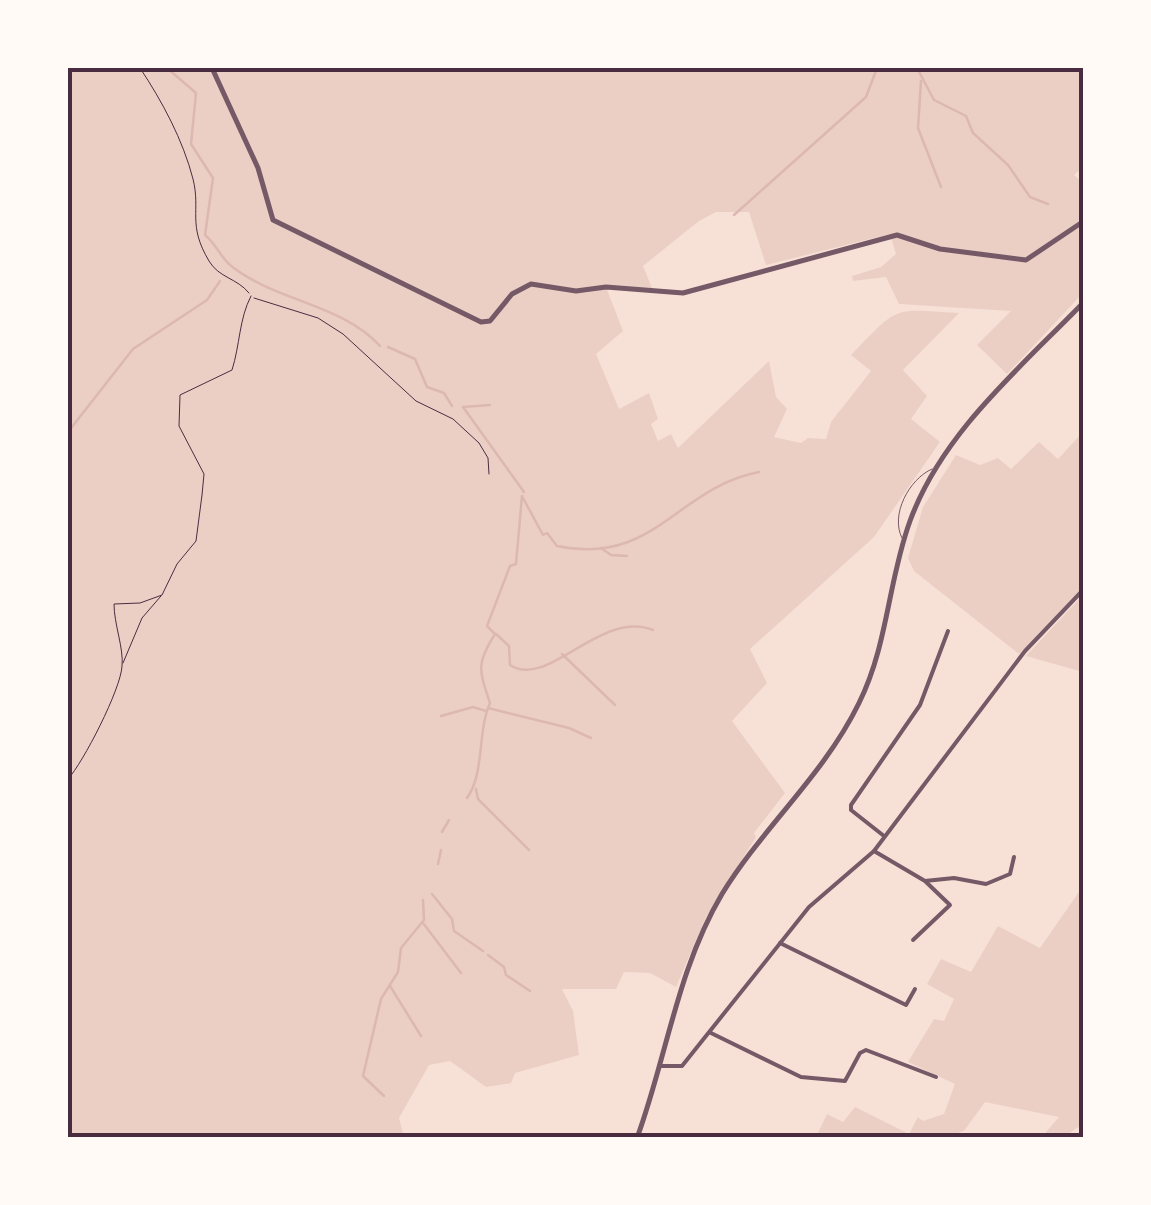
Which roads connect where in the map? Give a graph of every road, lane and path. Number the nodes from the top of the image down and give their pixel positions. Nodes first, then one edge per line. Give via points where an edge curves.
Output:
1 (140, 68) edge
2 (212, 68) edge
3 (1084, 221) edge
4 (251, 296) junction
5 (1084, 302) edge
6 (935, 468) junction
7 (490, 474) dead end
8 (904, 541) junction
9 (1084, 589) edge
10 (162, 595) junction
11 (948, 631) dead end
12 (122, 666) junction
13 (68, 779) edge
14 (884, 836) junction
15 (874, 852) junction
16 (1014, 857) dead end
17 (925, 881) junction
18 (913, 940) dead end
19 (780, 942) junction
20 (915, 989) dead end
21 (711, 1033) junction
22 (659, 1066) junction
23 (936, 1077) dead end
24 (637, 1138) edge

1 - 4 path via 159,94 193,179 194,222 206,256 216,273 242,284
2 - 3 street via 263,179 272,220 481,322 531,284 683,293 897,235 940,249 1026,260
4 - 7 path via 318,318 343,334 416,401 479,443
4 - 10 path via 232,370 180,395 180,426 204,474 196,541
5 - 6 street via 971,420
6 - 8 street
6 - 8 lane via 917,480 900,510 897,526
8 - 22 street via 881,646 860,702 838,742 716,906 686,972
9 - 14 street via 1024,651
10 - 12 path via 142,618
10 - 12 path via 114,604
11 - 14 street via 920,704 850,808
12 - 13 path via 87,753
14 - 15 street
15 - 17 street
15 - 19 street via 815,900
16 - 17 street via 1014,868 996,882
17 - 18 street via 950,905
19 - 20 street via 906,1005
19 - 21 street
21 - 22 street via 682,1066
21 - 23 street via 812,1080 845,1082 866,1050
22 - 24 street

